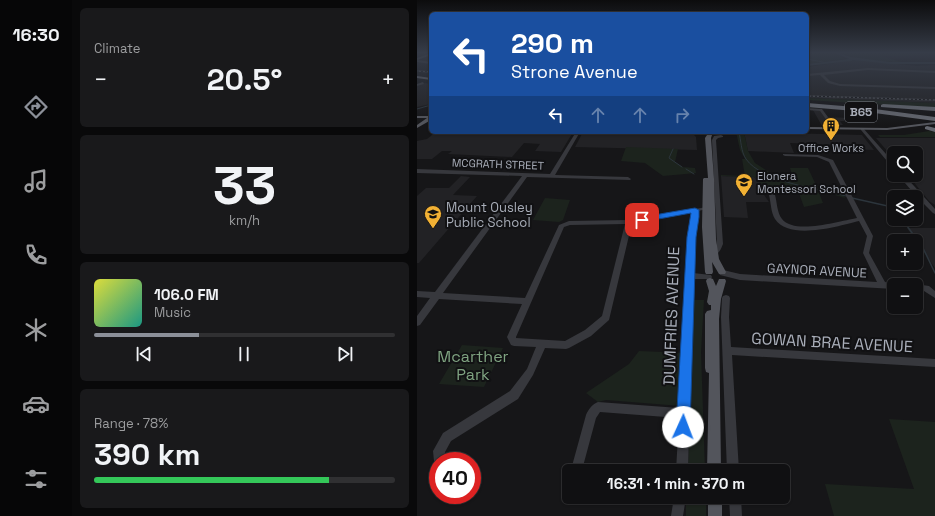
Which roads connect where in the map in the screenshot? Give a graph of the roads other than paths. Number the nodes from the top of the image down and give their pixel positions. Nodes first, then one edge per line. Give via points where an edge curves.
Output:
1 (418, 77) edge
2 (824, 77) edge
3 (429, 78) edge
4 (417, 82) edge
5 (417, 85) edge
6 (935, 88) edge
7 (809, 105) edge
8 (809, 105) edge
9 (809, 105) edge
10 (809, 105) edge
11 (809, 106) edge
12 (934, 109) edge
13 (935, 116) edge
14 (417, 117) edge
15 (429, 117) edge
16 (429, 118) edge
17 (935, 119) edge
18 (914, 120) junction
19 (917, 126) junction
20 (417, 127) edge
21 (933, 127) edge
22 (809, 129) edge
23 (831, 129) junction
24 (864, 131) junction
25 (577, 134) edge
26 (704, 134) edge
27 (710, 134) edge
28 (721, 136) dead end
29 (711, 149) junction
30 (785, 155) dead end
31 (887, 158) edge
32 (417, 171) edge
33 (526, 175) junction
34 (552, 176) junction
35 (628, 179) dead end
36 (907, 182) edge
37 (771, 195) dead end
38 (705, 208) junction
39 (695, 210) junction
40 (935, 212) edge
41 (861, 219) junction
42 (629, 222) junction
43 (690, 276) junction
44 (709, 276) junction
45 (723, 277) junction
46 (882, 285) junction
47 (887, 285) edge
48 (923, 288) edge
49 (417, 294) edge
50 (437, 295) junction
51 (935, 295) edge
52 (726, 298) dead end
53 (528, 301) junction
54 (417, 322) edge
55 (542, 344) junction
56 (727, 351) junction
57 (935, 363) edge
58 (713, 401) junction
59 (684, 413) junction
60 (439, 452) edge
61 (579, 464) edge
62 (682, 464) edge
63 (714, 464) edge
64 (733, 464) edge
65 (679, 504) edge
66 (715, 504) edge
67 (736, 504) edge
68 (677, 516) edge
69 (715, 516) edge
70 (737, 516) edge

1 - 3 highway
2 - 6 street via 829,82 840,85
4 - 5 street via 423,83
7 - 12 highway, B65
8 - 13 highway via 876,108
9 - 17 highway
10 - 18 highway, B65
11 - 23 street via 821,110
14 - 15 main road
16 - 20 main road
18 - 19 highway via 919,123
18 - 21 highway, B65
19 - 21 main road
19 - 24 main road
21 - 24 main road via 900,131
22 - 23 main road
23 - 24 main road
24 - 31 street
25 - 34 street, MCGRATH STREET
26 - 38 main road
27 - 29 main road
28 - 29 street via 714,139
29 - 45 main road via 714,253
30 - 41 street via 818,156 831,161
32 - 33 street, MCGRATH STREET
33 - 34 street, MCGRATH STREET
33 - 50 street
34 - 35 street
36 - 40 street
37 - 41 street via 778,220 783,225 793,228 811,229
38 - 39 street
38 - 44 main road
39 - 42 street
39 - 43 street, DUMFRIES AVENUE
41 - 46 street via 871,236 866,253
42 - 53 street via 569,223 561,226
42 - 55 street via 606,318 566,346
43 - 44 street
43 - 59 street, DUMFRIES AVENUE
44 - 45 main road via 715,270
44 - 45 main road via 715,283
44 - 58 main road via 713,294 709,344
45 - 46 street, GAYNOR AVENUE
45 - 58 main road via 715,318
46 - 47 street, GAYNOR AVENUE
48 - 51 street
49 - 50 street
50 - 53 street
50 - 54 street
52 - 56 street
53 - 55 street via 511,337 514,342
55 - 60 street via 530,372 514,395 447,437
56 - 57 street, GOWAN BRAE AVENUE
56 - 64 street
58 - 63 main road
59 - 61 street via 598,407 591,415
59 - 62 street, DUMFRIES AVENUE
65 - 68 street
66 - 69 main road
67 - 70 street

